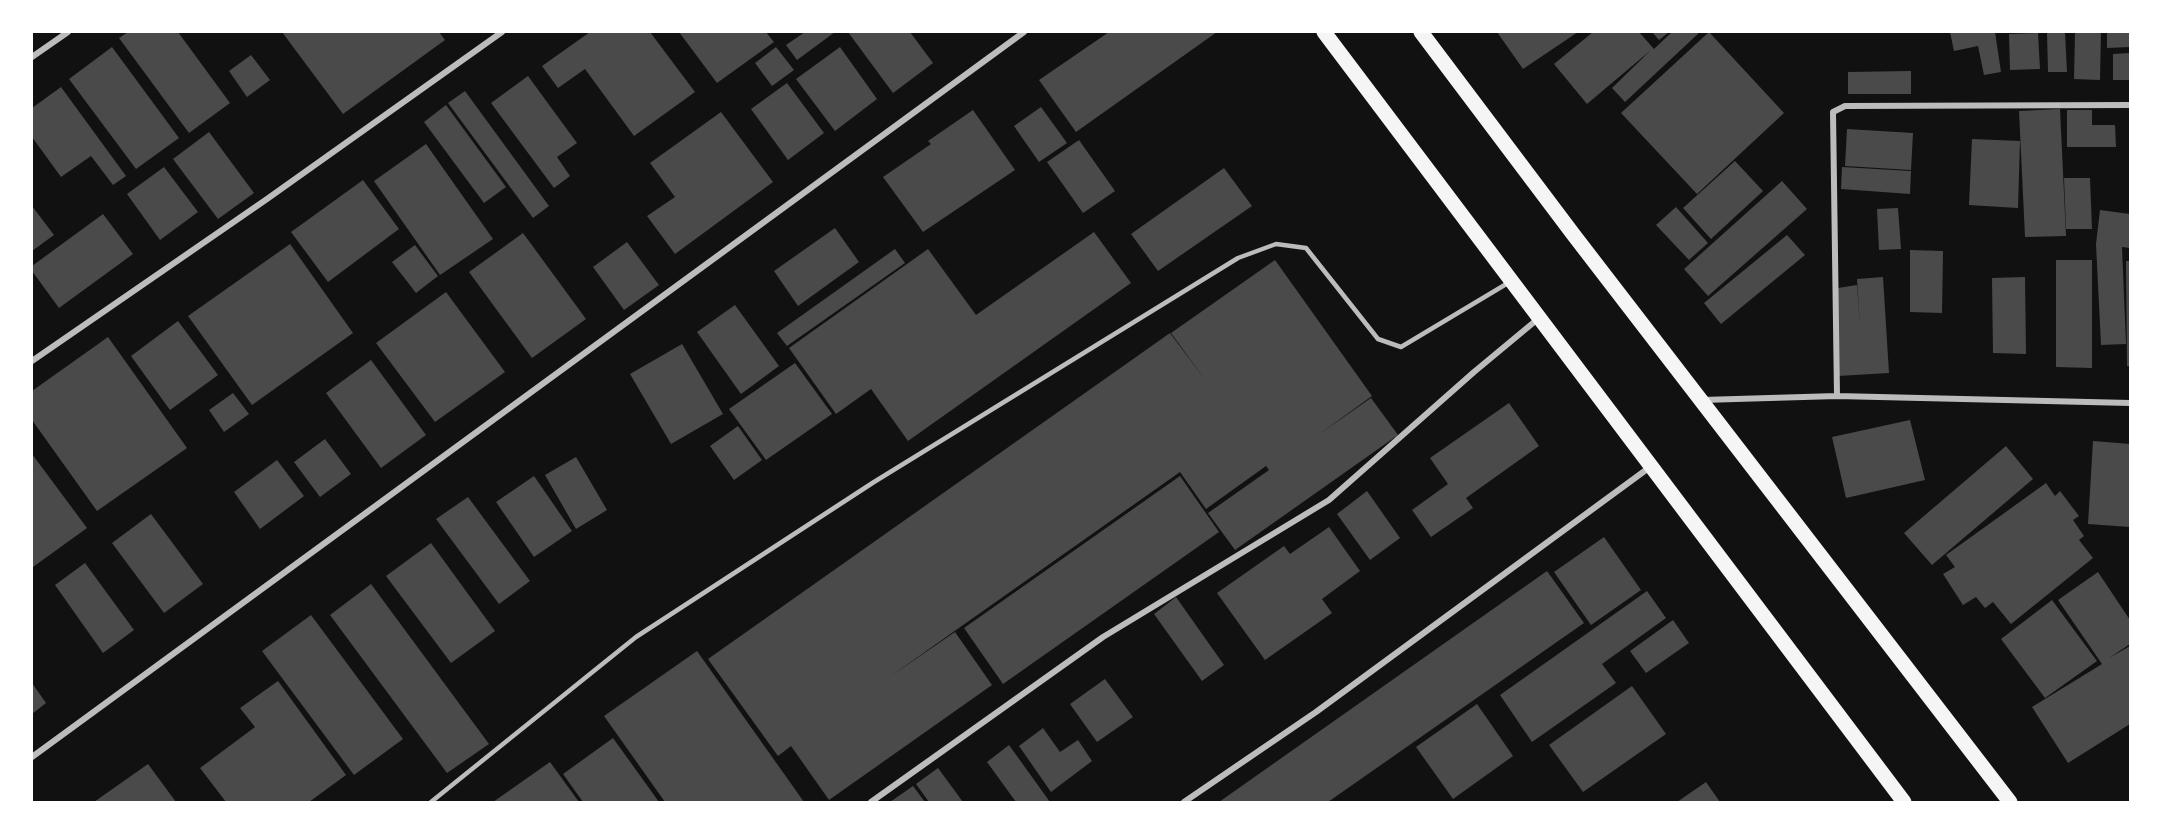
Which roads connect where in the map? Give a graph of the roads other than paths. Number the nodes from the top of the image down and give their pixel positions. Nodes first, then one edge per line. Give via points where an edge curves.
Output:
1 (68, 32) edge
2 (502, 32) edge
3 (1024, 32) edge
4 (1324, 32) edge
5 (1421, 32) edge
6 (32, 57) edge
7 (2130, 105) edge
8 (1512, 280) junction
9 (1541, 317) junction
10 (32, 361) edge
11 (1838, 396) junction
12 (1699, 400) junction
13 (2130, 403) edge
14 (1653, 465) junction
15 (32, 757) edge
16 (430, 802) edge
17 (871, 802) edge
18 (1184, 802) edge
19 (1902, 802) edge
20 (2010, 802) edge

1 - 6 street
2 - 10 street
3 - 15 street
4 - 8 main road
5 - 12 main road
7 - 11 street via 1845,106 1833,112
8 - 9 main road
8 - 16 lane via 1401,348 1378,339 1306,248 1276,244 1238,258 874,482 636,637
9 - 14 main road
9 - 17 street via 1329,500 1103,637
11 - 12 street
11 - 13 street
12 - 20 main road
14 - 18 street via 1326,705
14 - 19 main road

